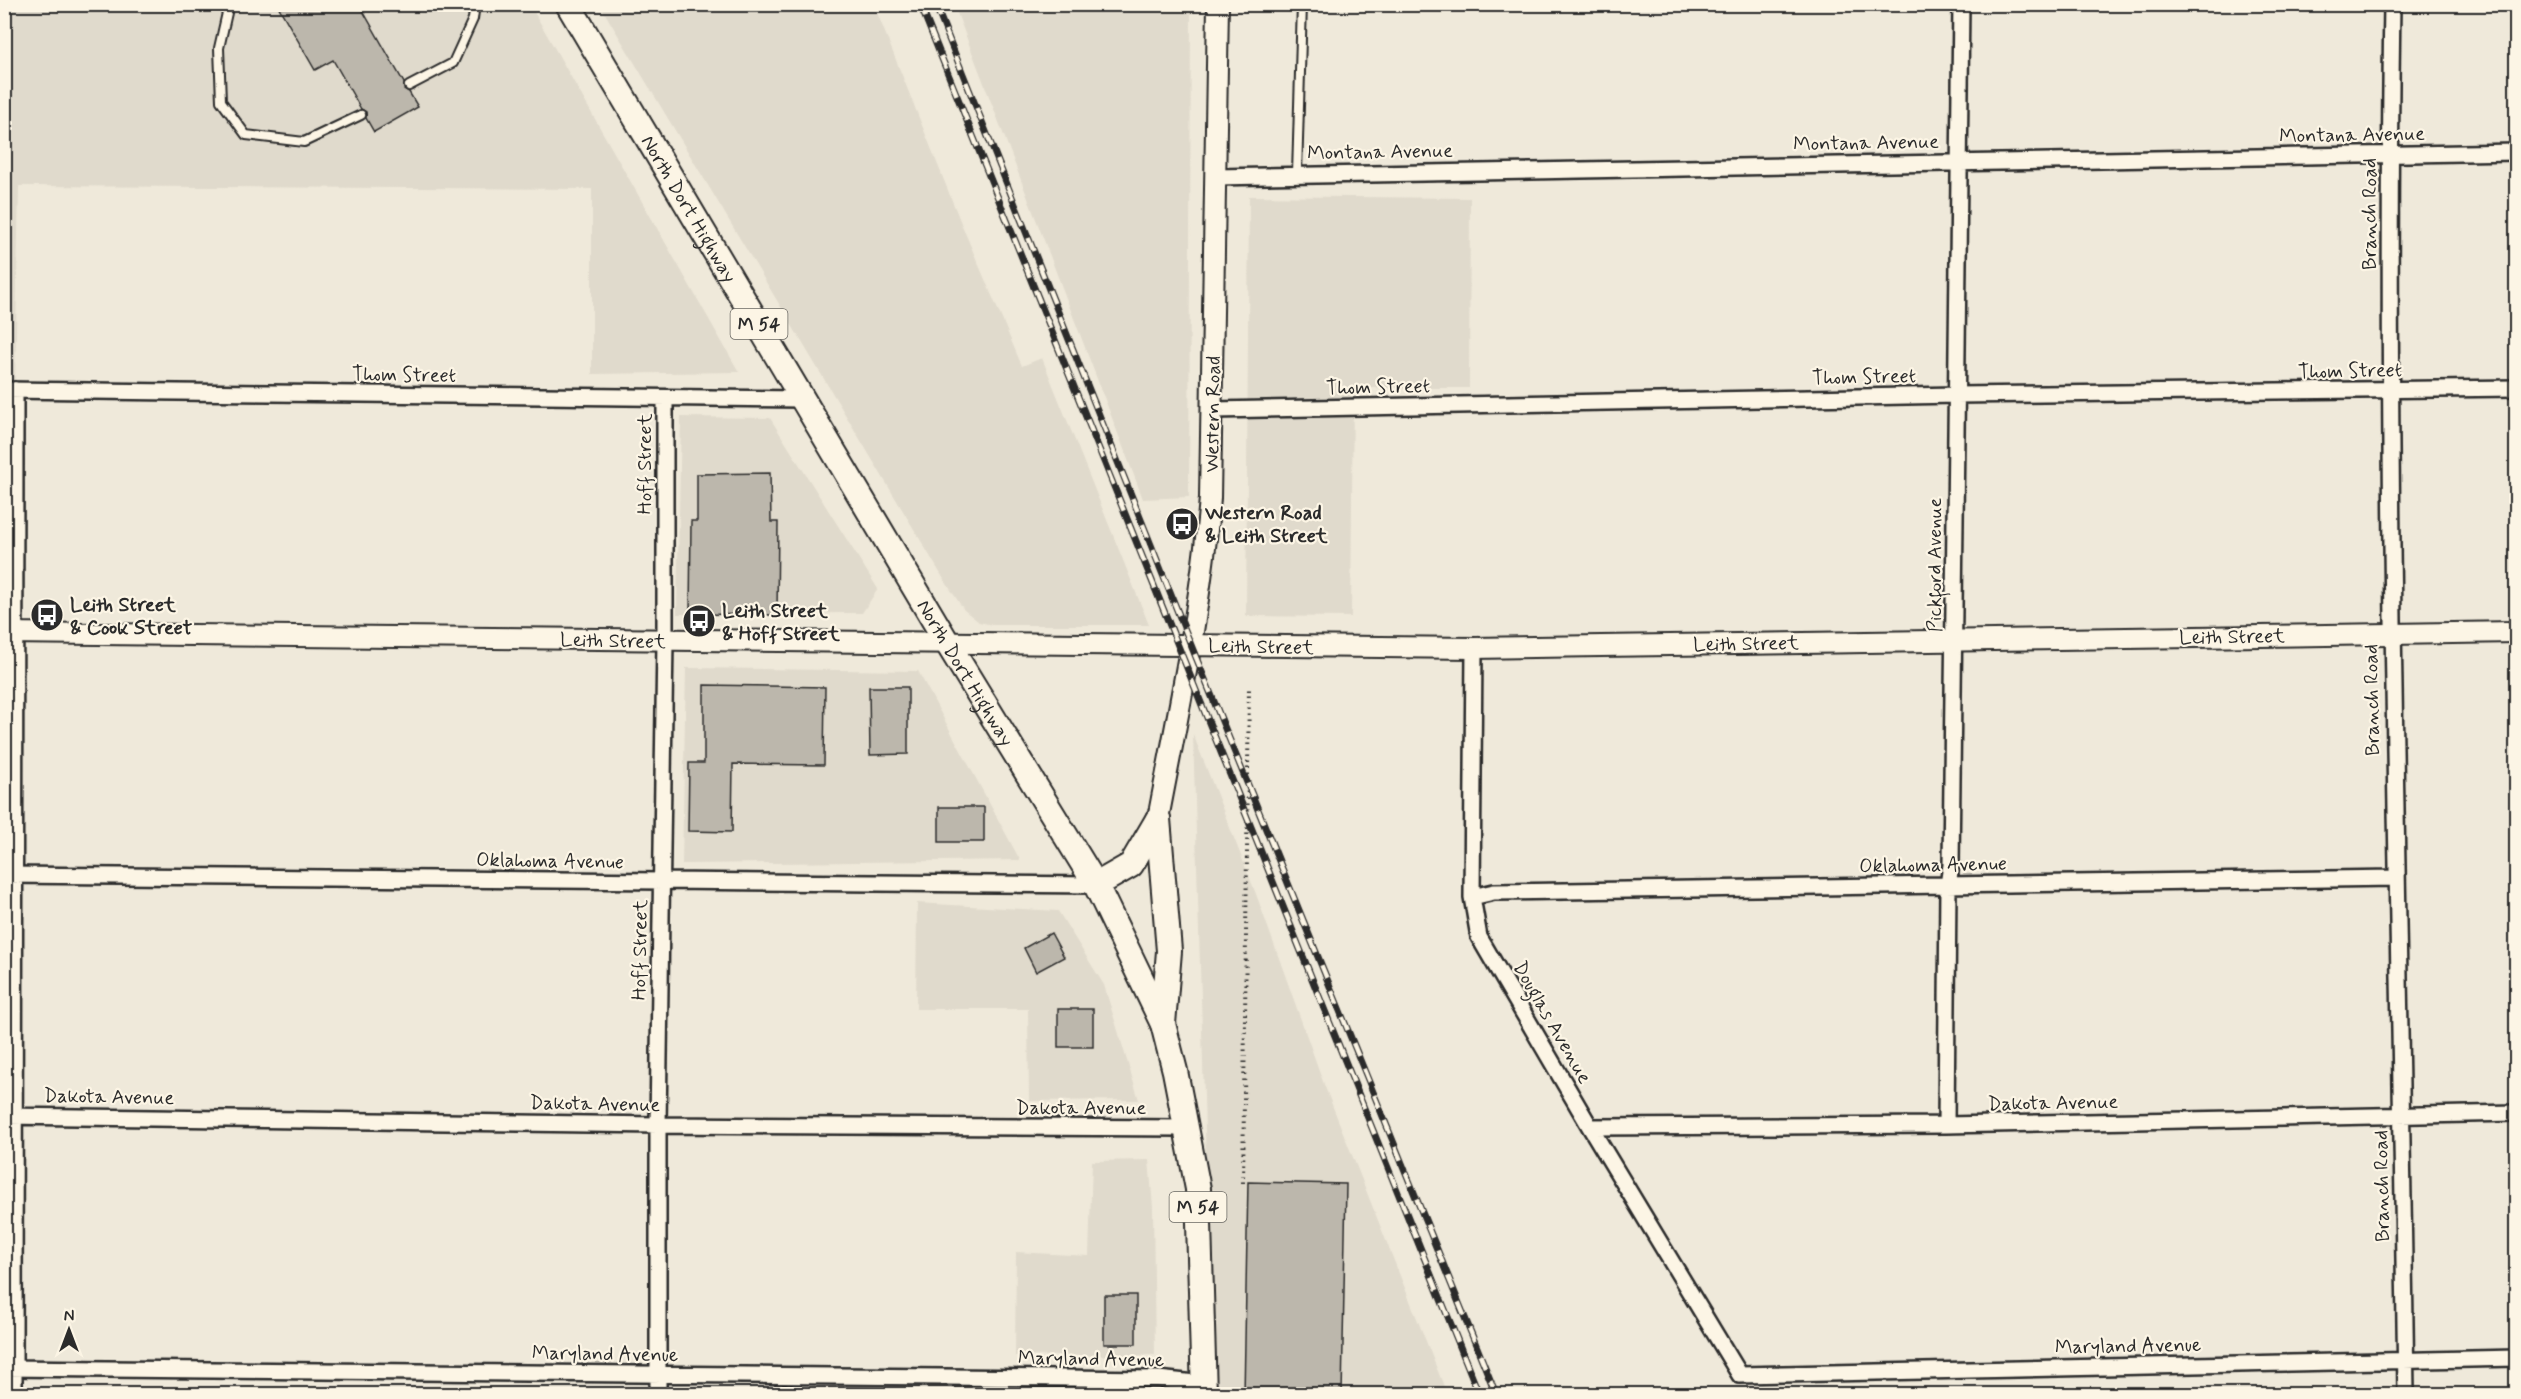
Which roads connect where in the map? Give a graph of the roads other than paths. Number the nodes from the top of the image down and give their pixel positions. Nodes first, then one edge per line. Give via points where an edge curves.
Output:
1 (229, 4) edge
2 (475, 4) edge
3 (568, 4) edge
4 (1218, 4) edge
5 (1302, 4) edge
6 (1961, 4) edge
7 (2392, 4) edge
8 (409, 86) dead end
9 (361, 115) dead end
10 (2517, 152) edge
11 (2390, 154) junction
12 (1959, 161) junction
13 (1297, 174) junction
14 (1216, 177) junction
15 (2517, 388) edge
16 (10, 390) edge
17 (2391, 390) junction
18 (1956, 395) junction
19 (665, 398) junction
20 (804, 399) junction
21 (1212, 410) junction
22 (2517, 632) edge
23 (9, 633) edge
24 (2391, 633) junction
25 (1954, 639) junction
26 (665, 641) junction
27 (948, 644) junction
28 (1191, 645) junction
29 (1474, 648) junction
30 (1158, 819) junction
31 (9, 875) edge
32 (2395, 878) junction
33 (661, 882) junction
34 (1096, 885) junction
35 (1948, 885) junction
36 (1472, 897) junction
37 (1162, 1024) junction
38 (2517, 1113) edge
39 (9, 1116) edge
40 (2400, 1117) junction
41 (658, 1125) junction
42 (1946, 1125) junction
43 (1590, 1127) junction
44 (1185, 1128) junction
45 (2517, 1358) edge
46 (2405, 1359) junction
47 (9, 1368) edge
48 (659, 1374) junction
49 (1740, 1376) joint
50 (1204, 1389) edge
51 (14, 1395) edge
52 (658, 1395) edge
53 (2406, 1395) edge

1 - 9 lane via 219,48 221,101 246,135 304,142
2 - 8 lane via 473,19 453,63
3 - 20 main road, North Dort Highway / M 54
4 - 14 street, Western Road
5 - 13 lane
6 - 12 street, Pickford Avenue
7 - 11 street, Branch Road
10 - 11 street, Montana Avenue
11 - 12 street, Montana Avenue
11 - 17 street, Branch Road
12 - 13 street, Montana Avenue
12 - 18 street, Pickford Avenue
13 - 14 street, Montana Avenue
14 - 21 street, Western Road
15 - 17 street, Thom Street
16 - 19 street, Thom Street
16 - 23 street
17 - 18 street, Thom Street
17 - 24 street, Branch Road
18 - 21 street, Thom Street
18 - 25 street, Pickford Avenue
19 - 20 street, Thom Street
19 - 26 street, Hoff Street
20 - 27 main road, North Dort Highway / M 54
21 - 28 street, Western Road via 1207,529
22 - 24 street, Leith Street
23 - 26 street, Leith Street
23 - 31 street
24 - 25 street, Leith Street
24 - 32 street, Branch Road
25 - 29 street, Leith Street
25 - 35 street, Pickford Avenue via 1952,865
26 - 27 street, Leith Street
26 - 33 street, Hoff Street
27 - 28 street, Leith Street
27 - 34 main road, North Dort Highway / M 54
28 - 29 street, Leith Street
28 - 30 street, Western Road
29 - 36 street, Douglas Avenue
30 - 34 main road via 1131,865
30 - 37 main road via 1169,951
31 - 33 street, Oklahoma Avenue
31 - 39 street
32 - 35 street, Oklahoma Avenue
32 - 40 street, Branch Road
33 - 34 street, Oklahoma Avenue
33 - 41 street, Hoff Street
34 - 37 main road, North Dort Highway / M 54
35 - 36 street, Oklahoma Avenue via 1494,892
35 - 42 street, Pickford Avenue
36 - 43 street, Douglas Avenue via 1479,937
37 - 44 main road, North Dort Highway / M 54
38 - 40 street, Dakota Avenue
39 - 41 street, Dakota Avenue
39 - 47 street
40 - 42 street, Dakota Avenue
40 - 46 street, Branch Road
41 - 44 street, Dakota Avenue
41 - 48 street, Hoff Street
42 - 43 street, Dakota Avenue
43 - 49 street, Douglas Avenue
44 - 50 main road, North Dort Highway / M 54 via 1198,1189
45 - 46 street, Maryland Avenue
46 - 49 street, Maryland Avenue
46 - 53 street, Branch Road
47 - 48 street, Maryland Avenue
47 - 51 street
48 - 50 street, Maryland Avenue via 1158,1379
48 - 52 street, Hoff Street

